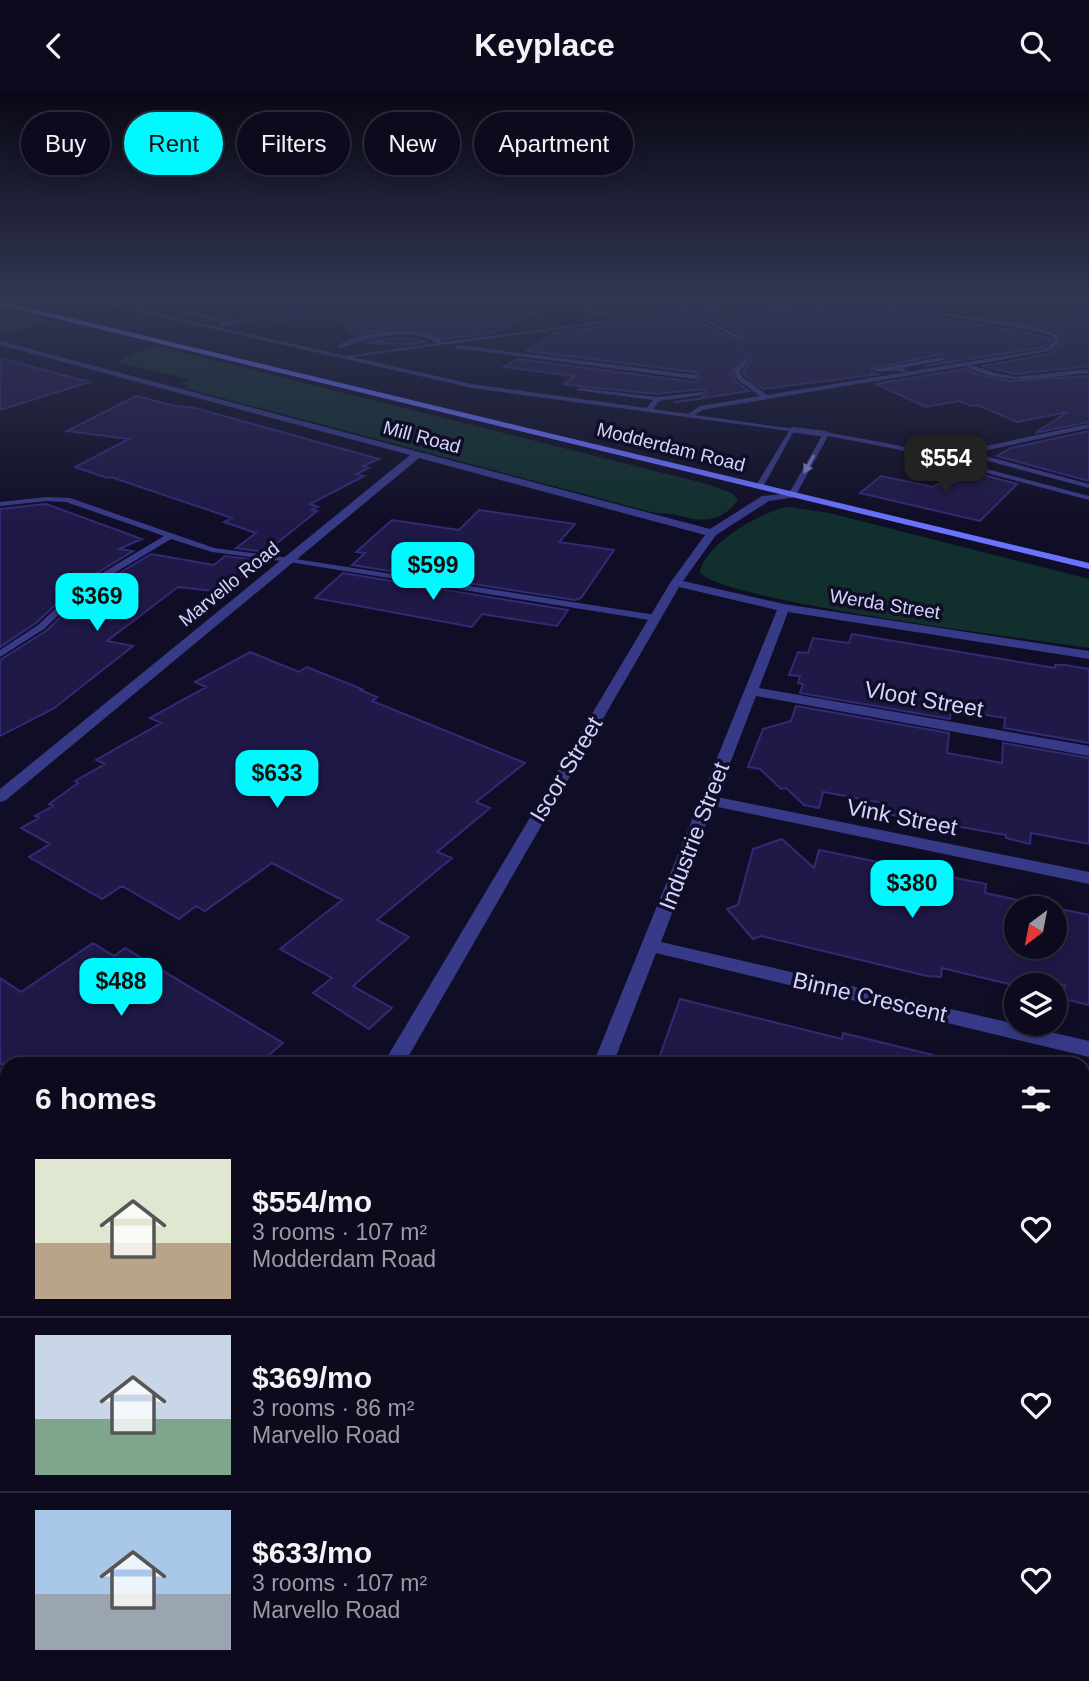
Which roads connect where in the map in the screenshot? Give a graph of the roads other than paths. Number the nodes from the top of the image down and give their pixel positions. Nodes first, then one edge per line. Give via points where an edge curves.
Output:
1 (116, 373) edge
2 (290, 373) edge
3 (412, 373) edge
4 (666, 373) edge
5 (738, 373) edge
6 (910, 373) edge
7 (989, 373) edge
8 (1069, 373) edge
9 (695, 377) dead end
10 (579, 390) dead end
11 (702, 393) dead end
12 (765, 397) junction
13 (657, 399) junction
14 (648, 411) junction
15 (689, 416) junction
16 (1089, 426) edge
17 (793, 430) junction
18 (826, 434) junction
19 (964, 452) junction
20 (418, 454) junction
21 (945, 460) junction
22 (930, 471) dead end
23 (1089, 486) edge
24 (759, 487) junction
25 (792, 495) junction
26 (766, 498) junction
27 (1089, 498) edge
28 (0, 504) edge
29 (712, 533) junction
30 (170, 536) junction
31 (289, 560) junction
32 (1089, 566) edge
33 (676, 583) junction
34 (784, 608) junction
35 (656, 618) junction
36 (0, 654) edge
37 (1089, 655) edge
38 (750, 691) junction
39 (1089, 751) edge
40 (0, 797) edge
41 (706, 800) junction
42 (1089, 878) edge
43 (652, 946) junction
44 (1089, 1049) edge
45 (397, 1057) edge
46 (606, 1057) edge

1 - 20 street, Mill Road
2 - 24 street, Modderdam Road
3 - 14 lane
4 - 9 lane
5 - 12 lane
6 - 12 lane
7 - 8 lane via 1016,379
10 - 13 lane
11 - 13 lane
12 - 15 lane via 700,408
13 - 14 lane
14 - 15 lane
15 - 17 lane
16 - 19 lane
17 - 18 street
17 - 24 lane
18 - 21 lane
18 -> 25 lane
19 - 21 lane
19 - 23 lane
20 - 29 street, Mill Road
20 - 31 street, Marvello Road
21 - 22 lane
21 - 27 lane
24 - 25 street, Modderdam Road
24 - 26 street
25 - 26 street, Iscor Street
25 - 32 street, Modderdam Road
26 - 29 street, Iscor Street
28 - 30 lane via 67,500
29 - 33 street, Iscor Street
30 - 31 lane via 239,555
30 - 36 lane via 80,590 41,627
31 - 35 lane
31 - 40 street, Marvello Road
33 - 34 street, Werda Street
33 - 35 street, Iscor Street
34 - 37 street, Werda Street
34 - 38 street, Industrie Street
35 - 45 street, Iscor Street
38 - 39 street, Vloot Street
38 - 41 street, Industrie Street
41 - 42 street, Vink Street
41 - 43 street, Industrie Street
43 - 44 street, Binne Crescent
43 - 46 street, Industrie Street

